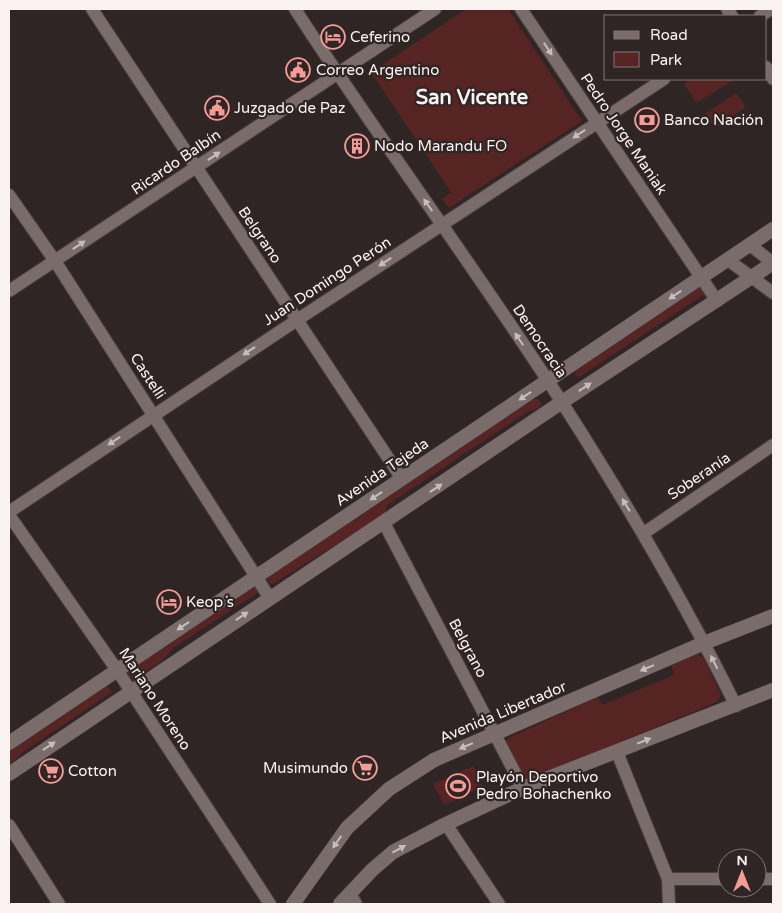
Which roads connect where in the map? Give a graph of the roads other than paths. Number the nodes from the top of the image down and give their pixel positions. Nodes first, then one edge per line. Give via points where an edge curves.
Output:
1 (92, 9) edge
2 (295, 9) edge
3 (435, 9) edge
4 (521, 9) edge
5 (337, 74) junction
6 (662, 80) edge
7 (597, 123) junction
8 (196, 168) junction
9 (9, 195) edge
10 (442, 225) junction
11 (773, 229) edge
12 (750, 245) junction
13 (728, 260) junction
14 (55, 261) junction
15 (773, 263) edge
16 (701, 278) junction
17 (752, 278) junction
18 (9, 291) edge
19 (773, 293) edge
20 (717, 301) junction
21 (297, 320) junction
22 (547, 381) junction
23 (562, 402) junction
24 (153, 415) junction
25 (773, 444) edge
26 (402, 479) junction
27 (9, 514) edge
28 (384, 523) junction
29 (644, 533) junction
30 (256, 576) junction
31 (270, 597) junction
32 (773, 616) edge
33 (704, 643) junction
34 (117, 670) junction
35 (131, 690) junction
36 (773, 690) edge
37 (736, 706) junction
38 (495, 733) junction
39 (9, 743) edge
40 (617, 752) junction
41 (9, 774) edge
42 (523, 788) junction
43 (446, 824) junction
44 (9, 825) edge
45 (717, 879) edge
46 (668, 880) junction
47 (353, 899) edge
48 (60, 904) edge
49 (270, 904) edge
50 (293, 904) edge
51 (340, 904) edge
52 (499, 904) edge
53 (669, 904) edge

1 - 8 street, Belgrano
2 - 5 street, Democracia
3 - 5 street, Ricardo Balbín
4 -> 7 street, Pedro Jorge Maniak
8 -> 5 street, Ricardo Balbín
10 -> 5 street, Democracia
6 - 7 street, Juan Domingo Perón
7 -> 10 street, Juan Domingo Perón
7 - 16 street, Pedro Jorge Maniak
14 -> 8 street, Ricardo Balbín
8 - 21 street, Belgrano
9 - 14 street, Castelli
10 -> 21 street, Juan Domingo Perón
22 -> 10 street, Democracia
11 - 12 main road, Avenida Tejeda
12 - 13 main road, Avenida Tejeda
12 - 15 street
13 - 16 main road, Avenida Tejeda
13 - 17 street
14 - 18 street, Ricardo Balbín
14 - 24 street, Castelli
15 - 17 main road
16 - 20 street, Pedro Jorge Maniak
16 -> 22 main road, Avenida Tejeda
17 - 19 street
17 - 20 main road
23 -> 20 main road
21 -> 24 street, Juan Domingo Perón
21 - 26 street, Belgrano
22 - 23 street, Democracia
22 -> 26 main road, Avenida Tejeda
28 -> 23 main road
29 -> 23 street, Democracia
24 -> 27 street, Juan Domingo Perón
24 - 30 street, Castelli
25 - 29 street, Soberanía
26 -> 30 main road, Avenida Tejeda
27 - 34 street, Mariano Moreno
28 - 31 main road
28 - 38 street, Belgrano
29 - 33 street, Democracia
30 - 31 street, Castelli
30 -> 34 main road, Avenida Tejeda
35 -> 31 main road
32 - 33 main road, Avenida Libertador
37 -> 33 street, Democracia
33 -> 38 main road, Avenida Libertador
34 - 35 street, Mariano Moreno
34 - 39 main road, Avenida Tejeda
41 -> 35 main road
35 - 49 street, Mariano Moreno
36 - 37 main road
40 -> 37 main road
38 - 42 street, Belgrano
38 -> 50 main road, Avenida Libertador via 434,760 389,789 347,828
40 - 42 main road
40 - 46 street
42 - 43 main road
47 -> 43 main road via 393,852
43 - 52 street
44 - 48 street
45 - 46 street
46 - 53 street
47 - 51 main road

